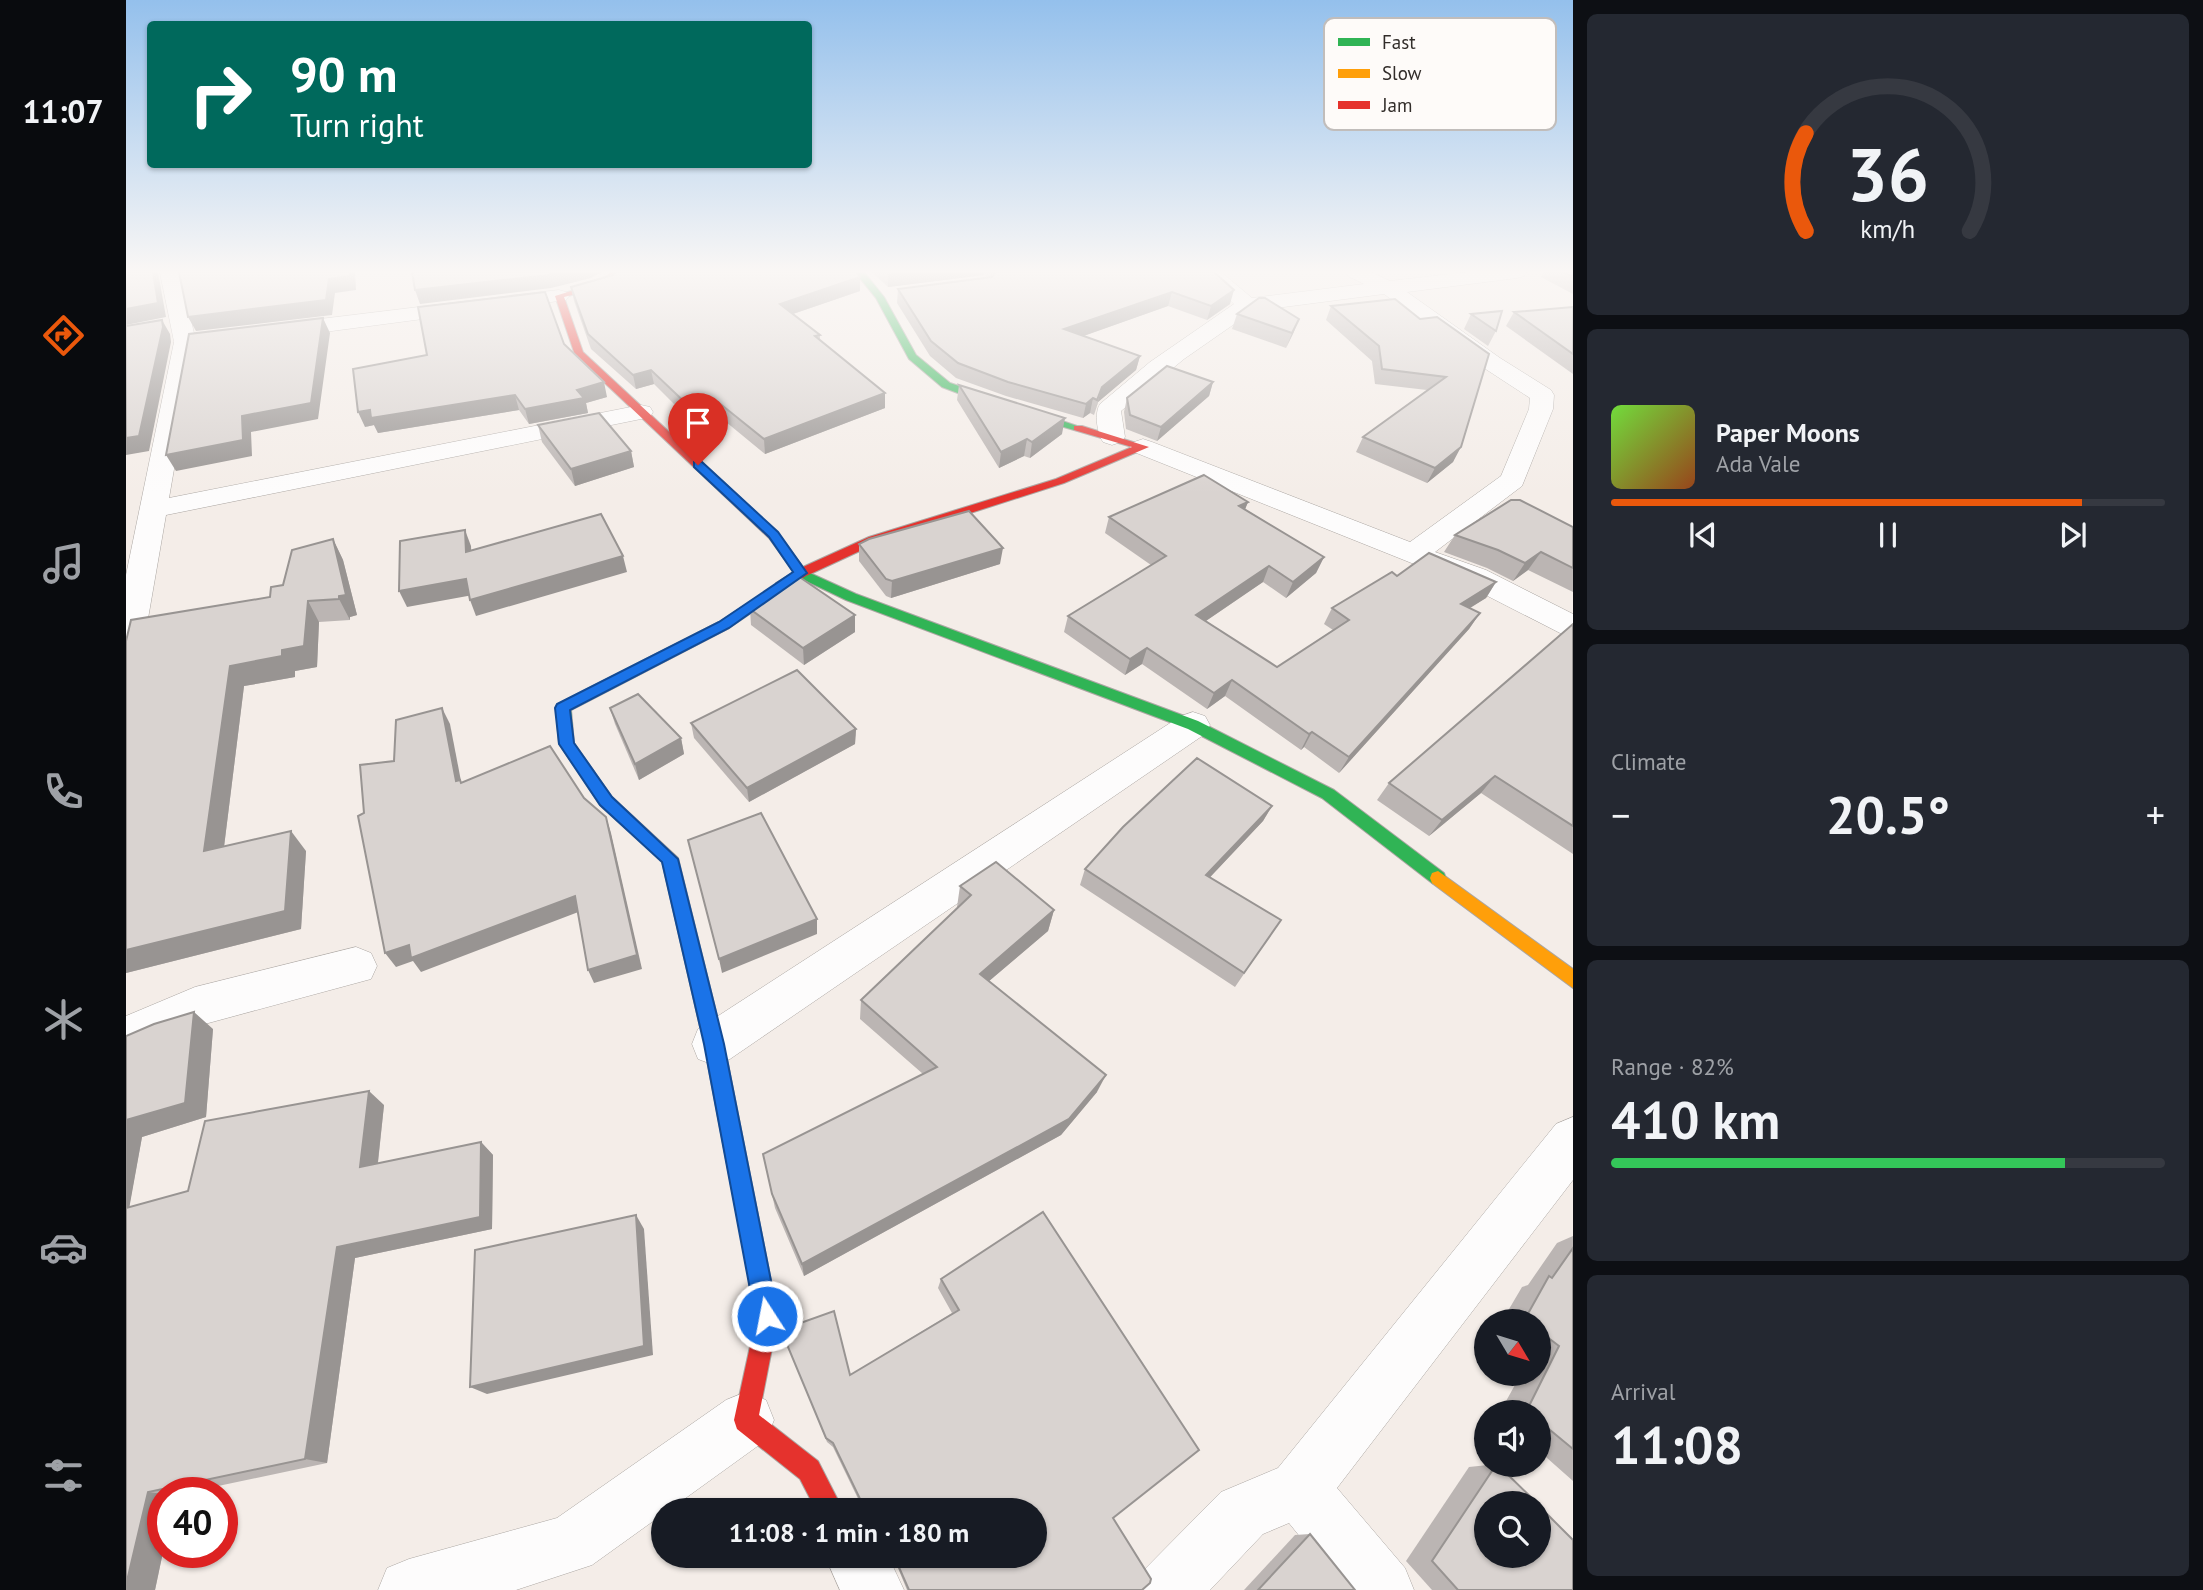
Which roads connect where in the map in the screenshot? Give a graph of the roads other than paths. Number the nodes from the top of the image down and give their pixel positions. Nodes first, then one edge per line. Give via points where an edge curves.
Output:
1 (182, 346) edge
2 (576, 346) edge
3 (906, 346) edge
4 (1186, 346) edge
5 (1469, 346) edge
6 (641, 412) junction
7 (1112, 437) junction
8 (1143, 447) junction
9 (153, 509) junction
10 (1413, 553) junction
11 (801, 573) junction
12 (1573, 627) edge
13 (126, 653) edge
14 (1193, 724) junction
15 (356, 966) dead end
16 (1573, 980) edge
17 (126, 1038) edge
18 (714, 1044) junction
19 (1573, 1141) edge
20 (746, 1420) junction
21 (1299, 1489) junction
22 (823, 1498) edge
23 (861, 1568) edge
24 (409, 1590) edge
25 (873, 1590) edge
26 (1168, 1590) edge
27 (1382, 1590) edge

1 - 9 street
2 - 6 street
3 - 7 street via 912,357 946,385
4 - 7 street via 1147,373 1109,409
5 - 10 street via 1542,395 1541,409 1513,480
6 - 9 street
6 - 11 street via 773,535
7 - 8 street
8 - 10 street
8 - 11 street via 1060,481 873,540
9 - 13 street
10 - 12 street via 1475,577
11 - 14 street via 851,597
11 - 18 street via 724,625 562,708 567,744 606,801 670,859
14 - 16 street via 1328,794
14 - 18 street
15 - 17 street via 195,1007
18 - 20 street via 767,1316
19 - 21 street
20 - 22 street via 808,1470
20 - 24 street via 571,1544
21 - 26 street via 1242,1513
21 - 27 street
23 - 25 street

